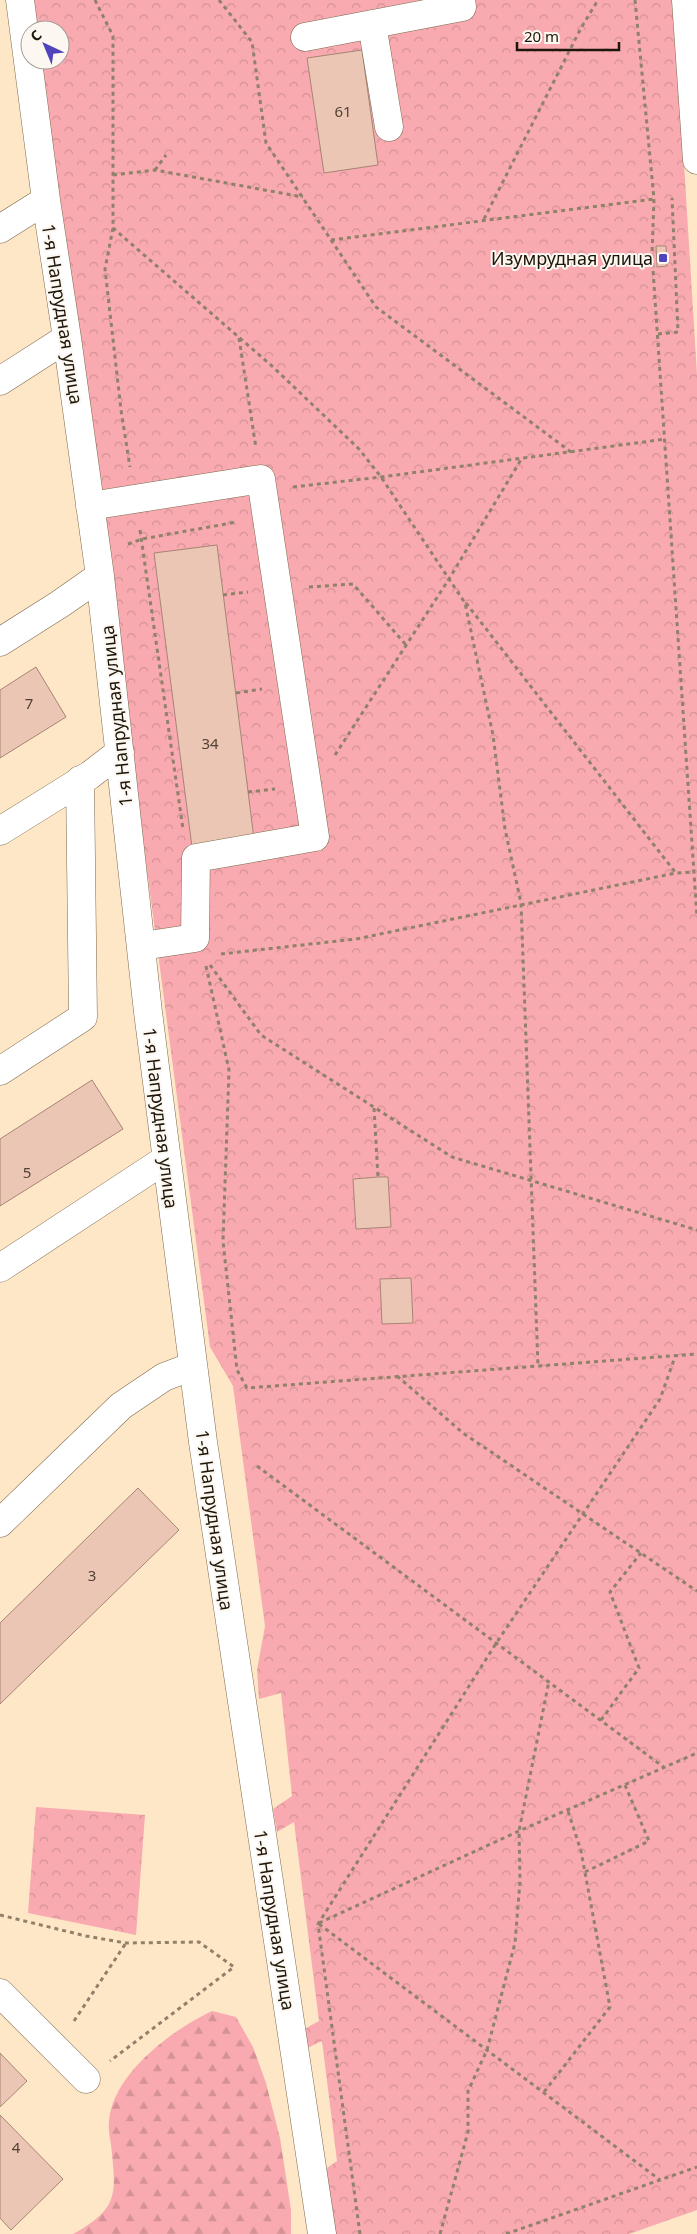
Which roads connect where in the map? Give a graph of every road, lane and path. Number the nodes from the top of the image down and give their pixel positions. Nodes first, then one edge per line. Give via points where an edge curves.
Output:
1 (20, 0) edge
2 (95, 0) edge
3 (220, 0) edge
4 (462, 0) edge
5 (598, 0) edge
6 (635, 0) edge
7 (686, 0) edge
8 (372, 24) junction
9 (305, 37) dead end
10 (389, 127) dead end
11 (166, 155) dead end
12 (697, 160) edge
13 (155, 170) junction
14 (112, 174) junction
15 (303, 198) junction
16 (672, 198) dead end
17 (654, 199) junction
18 (46, 200) junction
19 (484, 220) junction
20 (113, 228) junction
21 (0, 229) edge
22 (332, 240) junction
23 (658, 334) junction
24 (67, 338) junction
25 (239, 338) junction
26 (0, 381) edge
27 (666, 439) junction
28 (571, 452) junction
29 (522, 458) junction
30 (381, 477) junction
31 (262, 484) junction
32 (136, 499) junction
33 (90, 506) junction
34 (267, 517) junction
35 (142, 538) junction
36 (98, 566) junction
37 (449, 579) junction
38 (278, 589) junction
39 (223, 594) dead end
40 (465, 603) junction
41 (0, 642) edge
42 (406, 645) junction
43 (120, 752) junction
44 (80, 780) junction
45 (307, 786) junction
46 (248, 792) dead end
47 (0, 831) edge
48 (196, 858) junction
49 (695, 872) junction
50 (676, 873) junction
51 (521, 903) junction
52 (697, 916) edge
53 (142, 946) junction
54 (213, 955) dead end
55 (0, 1071) edge
56 (374, 1107) junction
57 (166, 1159) junction
58 (378, 1178) dead end
59 (530, 1180) junction
60 (697, 1230) edge
61 (0, 1268) edge
62 (697, 1354) edge
63 (675, 1356) junction
64 (193, 1366) junction
65 (538, 1366) junction
66 (397, 1376) junction
67 (257, 1466) dead end
68 (582, 1514) junction
69 (0, 1523) edge
70 (641, 1553) junction
71 (697, 1591) edge
72 (497, 1642) junction
73 (549, 1681) junction
74 (601, 1720) junction
75 (697, 1753) edge
76 (665, 1768) junction
77 (625, 1785) junction
78 (568, 1811) junction
79 (519, 1831) junction
80 (585, 1872) junction
81 (0, 1915) edge
82 (318, 1924) junction
83 (126, 1943) junction
84 (0, 1993) edge
85 (56, 2048) junction
86 (487, 2050) junction
87 (86, 2079) joint
88 (544, 2092) junction
89 (697, 2167) edge
90 (660, 2180) junction
91 (322, 2234) edge
92 (360, 2234) edge
93 (440, 2234) edge
94 (506, 2234) edge

1 - 18 street, 1-я Напрудная улица
2 - 14 path via 113,36
3 - 15 path via 252,42 266,143
4 - 8 street via 462,7
5 - 19 path
6 - 17 path
7 - 12 street
8 - 9 street
8 - 10 street
11 - 13 path
13 - 14 path
13 - 15 path
14 - 20 path
15 - 22 path
16 - 23 path via 678,332
17 - 19 path
17 - 23 path via 652,255
18 - 21 street
18 - 24 street, 1-я Напрудная улица
19 - 22 path
20 - 25 path
20 - 32 path via 105,269 120,410
22 - 28 path via 376,306
23 - 27 path
24 - 26 street
24 - 33 street, 1-я Напрудная улица
25 - 30 path via 359,449
25 - 31 path
27 - 28 path
27 - 49 path
28 - 29 path
29 - 30 path
29 - 37 path
30 - 31 path
30 - 37 path
31 - 32 street
31 - 34 street
32 - 33 street
32 - 35 path
33 - 36 street, 1-я Напрудная улица
34 - 35 path
34 - 38 street
35 - 36 path
35 - 48 path via 186,847
36 - 41 street via 60,604
36 - 43 street, 1-я Напрудная улица
37 - 40 path
37 - 42 path
38 - 39 path
38 - 42 path via 354,584
38 - 45 street
40 - 50 path
40 - 51 path via 493,735 505,829
42 - 45 path via 333,758 325,781
43 - 44 street
43 - 53 street, 1-я Напрудная улица
44 - 47 street
44 - 55 street via 83,1017
45 - 46 path
45 - 48 street via 315,837
48 - 53 street via 195,938
49 - 50 path
49 - 52 path
50 - 51 path
51 - 54 path via 356,939
51 - 59 path
53 - 57 street, 1-я Напрудная улица
56 - 58 path
56 - 59 path via 452,1157
56 - 66 path via 261,1035 207,965 229,1070 223,1242 236,1370 247,1388
57 - 61 street
57 - 64 street, 1-я Напрудная улица
59 - 60 path
59 - 65 path
62 - 63 path
63 - 65 path
63 - 68 path via 660,1399
64 - 69 street via 164,1377 120,1406
64 - 91 street, 1-я Напрудная улица
65 - 66 path
66 - 68 path via 463,1433
67 - 72 path
68 - 70 path
68 - 72 path
70 - 71 path
70 - 74 path via 610,1592 639,1668
72 - 73 path
72 - 82 path
73 - 74 path
73 - 79 path
74 - 76 path
75 - 76 path
76 - 77 path
77 - 78 path
77 - 80 path via 649,1841
78 - 79 path
78 - 80 path
79 - 82 path
79 - 86 path via 520,1881 515,1942
80 - 88 path via 610,2007
81 - 83 path
82 - 86 path
82 - 92 path
83 - 85 path
83 - 87 path via 199,1942 234,1967
84 - 85 street
85 - 87 street
86 - 88 path
86 - 93 path via 468,2091 468,2132
88 - 90 path
89 - 90 path
90 - 94 path

